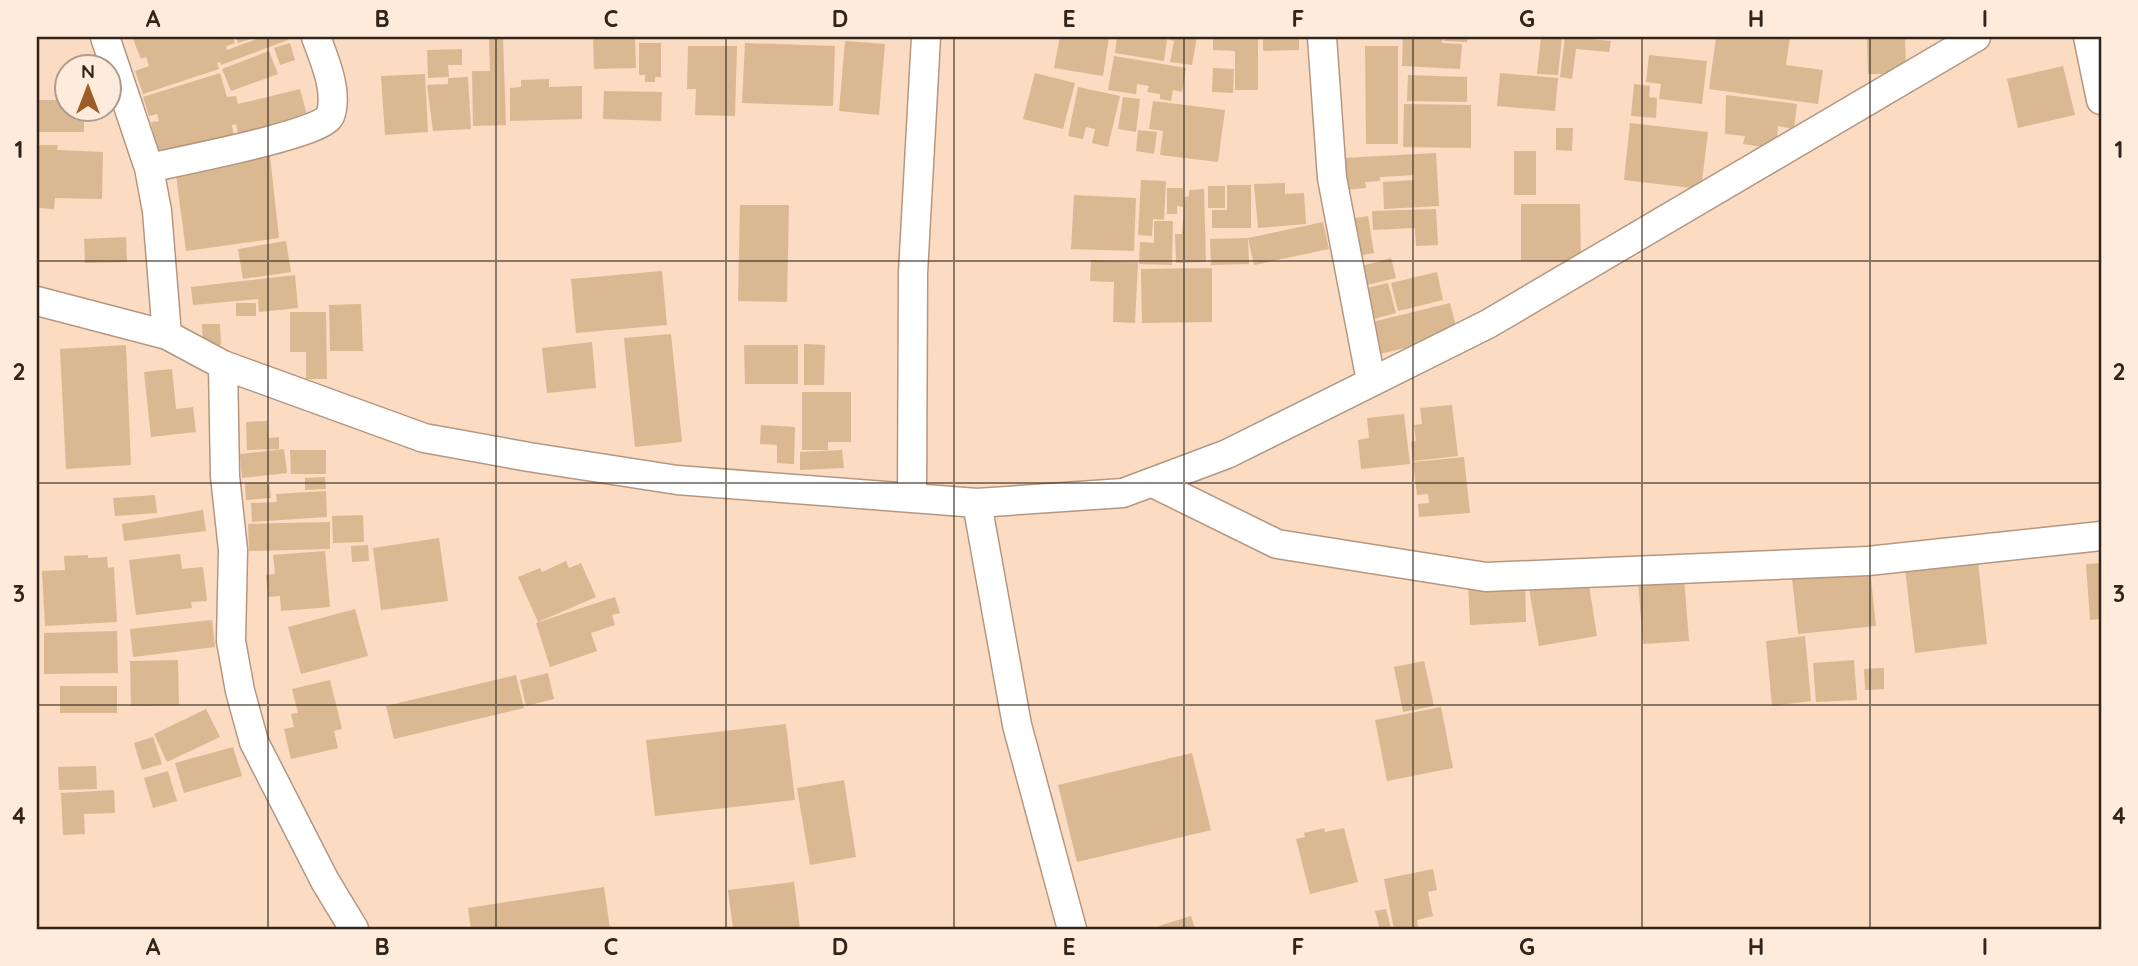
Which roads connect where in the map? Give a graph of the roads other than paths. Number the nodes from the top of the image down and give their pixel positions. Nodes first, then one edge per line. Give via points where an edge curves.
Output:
1 (105, 37) edge
2 (316, 37) edge
3 (926, 37) edge
4 (1322, 37) edge
5 (1976, 37) edge
6 (2088, 37) edge
7 (2101, 100) edge
8 (149, 168) junction
9 (37, 301) edge
10 (167, 335) junction
11 (223, 365) junction
12 (1371, 381) junction
13 (1153, 483) junction
14 (912, 498) junction
15 (977, 503) junction
16 (2101, 536) edge
17 (354, 929) edge
18 (1072, 929) edge

1 - 8 street
2 - 8 street via 332,93 327,121 295,135
3 - 14 street via 913,273
4 - 12 street via 1332,178
5 - 12 street via 1488,324
6 - 7 street
8 - 10 street
9 - 10 street
10 - 11 street
11 - 14 street via 424,438 677,480
11 - 17 street via 225,476 233,550 231,641 240,691 254,742
12 - 13 street via 1227,454
13 - 15 street via 1123,493
13 - 16 street via 1278,544 1486,577 1868,561
14 - 15 street
15 - 18 street via 1017,725

